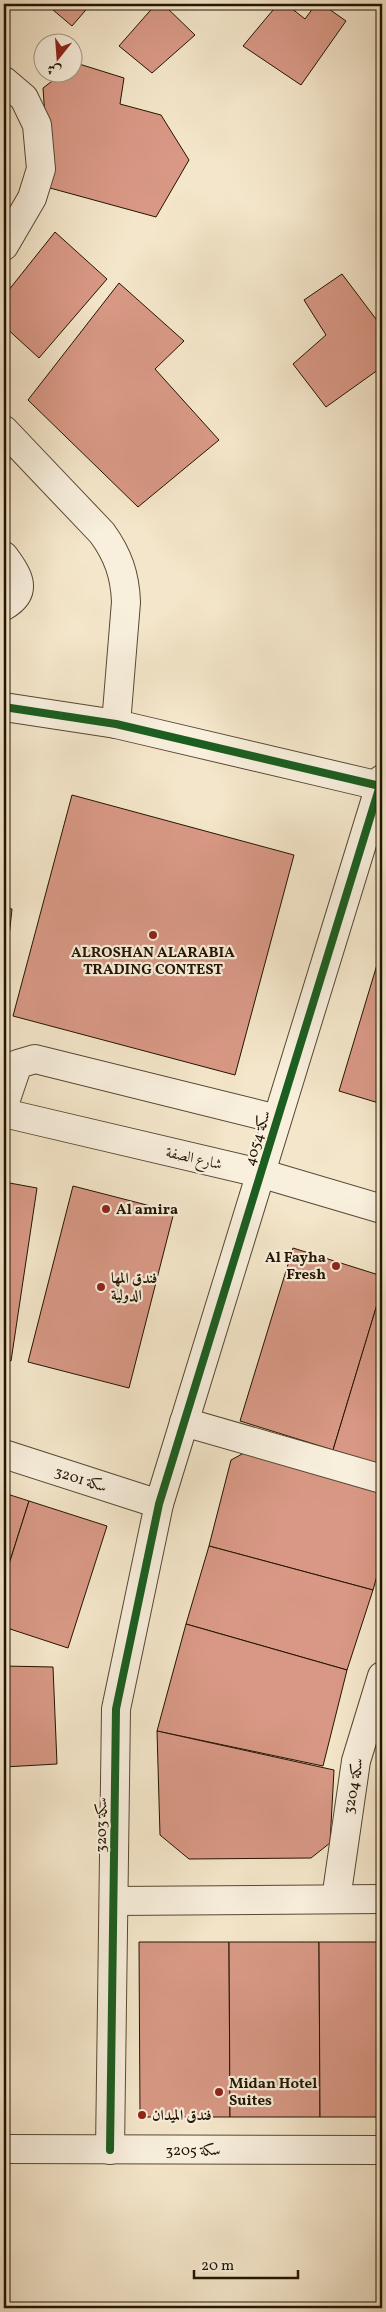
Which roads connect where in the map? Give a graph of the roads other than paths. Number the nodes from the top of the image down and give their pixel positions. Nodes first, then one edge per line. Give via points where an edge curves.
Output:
1 (4, 81) edge
2 (4, 246) edge
3 (4, 430) edge
4 (4, 556) edge
5 (4, 606) edge
6 (4, 707) edge
7 (116, 724) junction
8 (381, 783) edge
9 (4, 1105) edge
10 (4, 1113) edge
11 (277, 1119) junction
12 (260, 1173) junction
13 (382, 1209) edge
14 (184, 1422) junction
15 (4, 1454) edge
16 (382, 1479) edge
17 (159, 1504) junction
18 (382, 1676) edge
19 (336, 1899) junction
20 (382, 1899) edge
21 (114, 1901) junction
22 (4, 2150) edge
23 (110, 2150) junction
24 (382, 2150) edge

1 - 2 street via 24,98 37,125 41,169 32,198
3 - 7 street via 102,533 121,565 126,602
4 - 5 street via 18,578 19,587 17,595
6 - 7 street
7 - 8 street
8 - 11 street, سكة 4054
9 - 11 street via 18,1064 35,1058
10 - 12 street, شارع الصفة
11 - 12 street, سكة 4054
12 - 13 street, شارع الصفة
12 - 14 street, سكة 4054
14 - 16 street
14 - 17 street, سكة 4054
15 - 17 street, سكة 3201
17 - 21 street, سكة 3203 via 116,1709
18 - 19 street, سكة 3204 via 356,1761
19 - 20 street
19 - 21 street
21 - 23 street, سكة 3203
22 - 23 street, سكة 3205
23 - 24 street, سكة 3205

